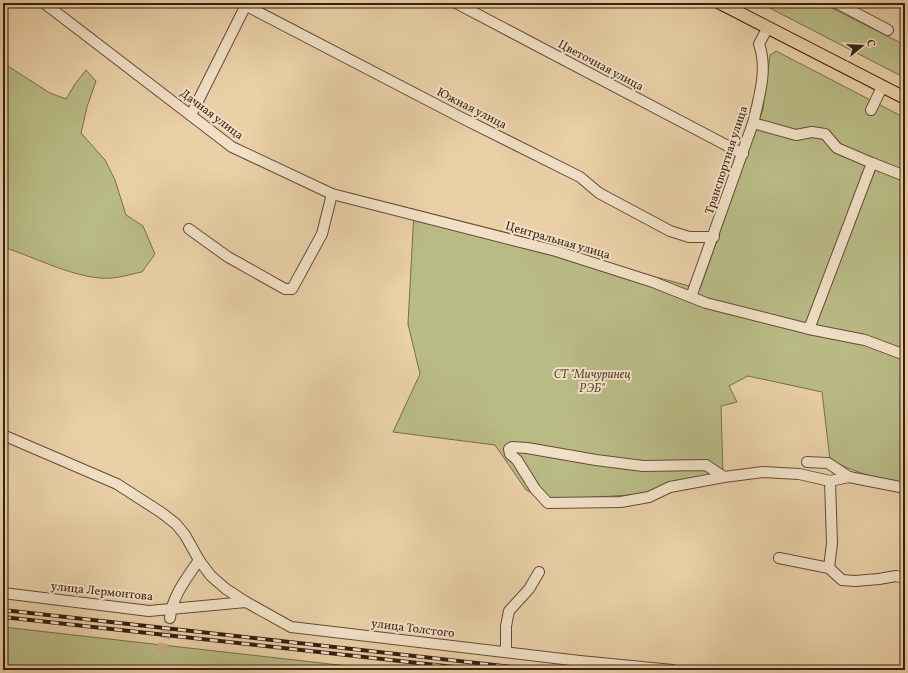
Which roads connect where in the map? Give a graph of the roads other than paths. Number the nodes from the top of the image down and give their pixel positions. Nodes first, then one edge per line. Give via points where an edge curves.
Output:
1 (44, 3) edge
2 (456, 3) edge
3 (720, 3) edge
4 (837, 3) edge
5 (245, 4) edge
6 (767, 28) junction
7 (888, 30) dead end
8 (882, 87) junction
9 (905, 98) edge
10 (871, 110) dead end
11 (191, 115) junction
12 (753, 123) junction
13 (739, 152) junction
14 (872, 163) junction
15 (905, 176) edge
16 (332, 194) junction
17 (412, 214) joint
18 (188, 229) dead end
19 (714, 236) junction
20 (691, 297) junction
21 (809, 329) junction
22 (905, 355) edge
23 (3, 435) edge
24 (807, 462) dead end
25 (724, 477) junction
26 (849, 477) junction
27 (830, 481) junction
28 (905, 488) edge
29 (779, 558) dead end
30 (199, 560) junction
31 (829, 568) junction
32 (539, 572) dead end
33 (902, 575) edge
34 (3, 593) edge
35 (246, 602) junction
36 (170, 613) junction
37 (506, 652) junction
38 (673, 670) edge

1 - 11 street, Дачная улица
2 - 13 street, Цветочная улица
3 - 6 main road
4 - 7 street
5 - 11 street
5 - 19 street, Южная улица via 580,177 599,193 670,231 689,237
6 - 8 main road
6 - 12 street, Транспортная улица via 759,44 763,55 763,67
8 - 9 main road
8 - 10 street
11 - 16 street, Дачная улица via 232,147
12 - 13 street, Транспортная улица
12 - 14 street via 796,135 812,132 825,134 837,148
13 - 19 street, Транспортная улица
14 - 15 street
14 - 21 street
16 - 17 street, Дачная улица
16 - 18 street via 322,234 292,289 285,290 228,257
17 - 20 street, Центральная улица via 556,251
19 - 20 street, Транспортная улица
20 - 21 street, Центральная улица
21 - 22 street, Центральная улица via 865,340
23 - 30 street, улица Толстого via 117,484 176,524
24 - 26 street via 828,463
25 - 25 street via 670,487 649,497 621,502 548,503 535,489 509,449 527,448 643,466 706,465
25 - 27 street via 763,472 799,474
26 - 27 street
26 - 28 street
27 - 31 street via 832,543
29 - 31 street
30 - 35 street, улица Толстого via 211,576
30 - 36 street via 177,593
31 - 33 street via 842,580 879,579
32 - 37 street via 529,589 509,611
34 - 36 street, улица Лермонтова
35 - 36 street, улица Лермонтова
35 - 37 street, улица Толстого via 291,627
37 - 38 street, улица Толстого

